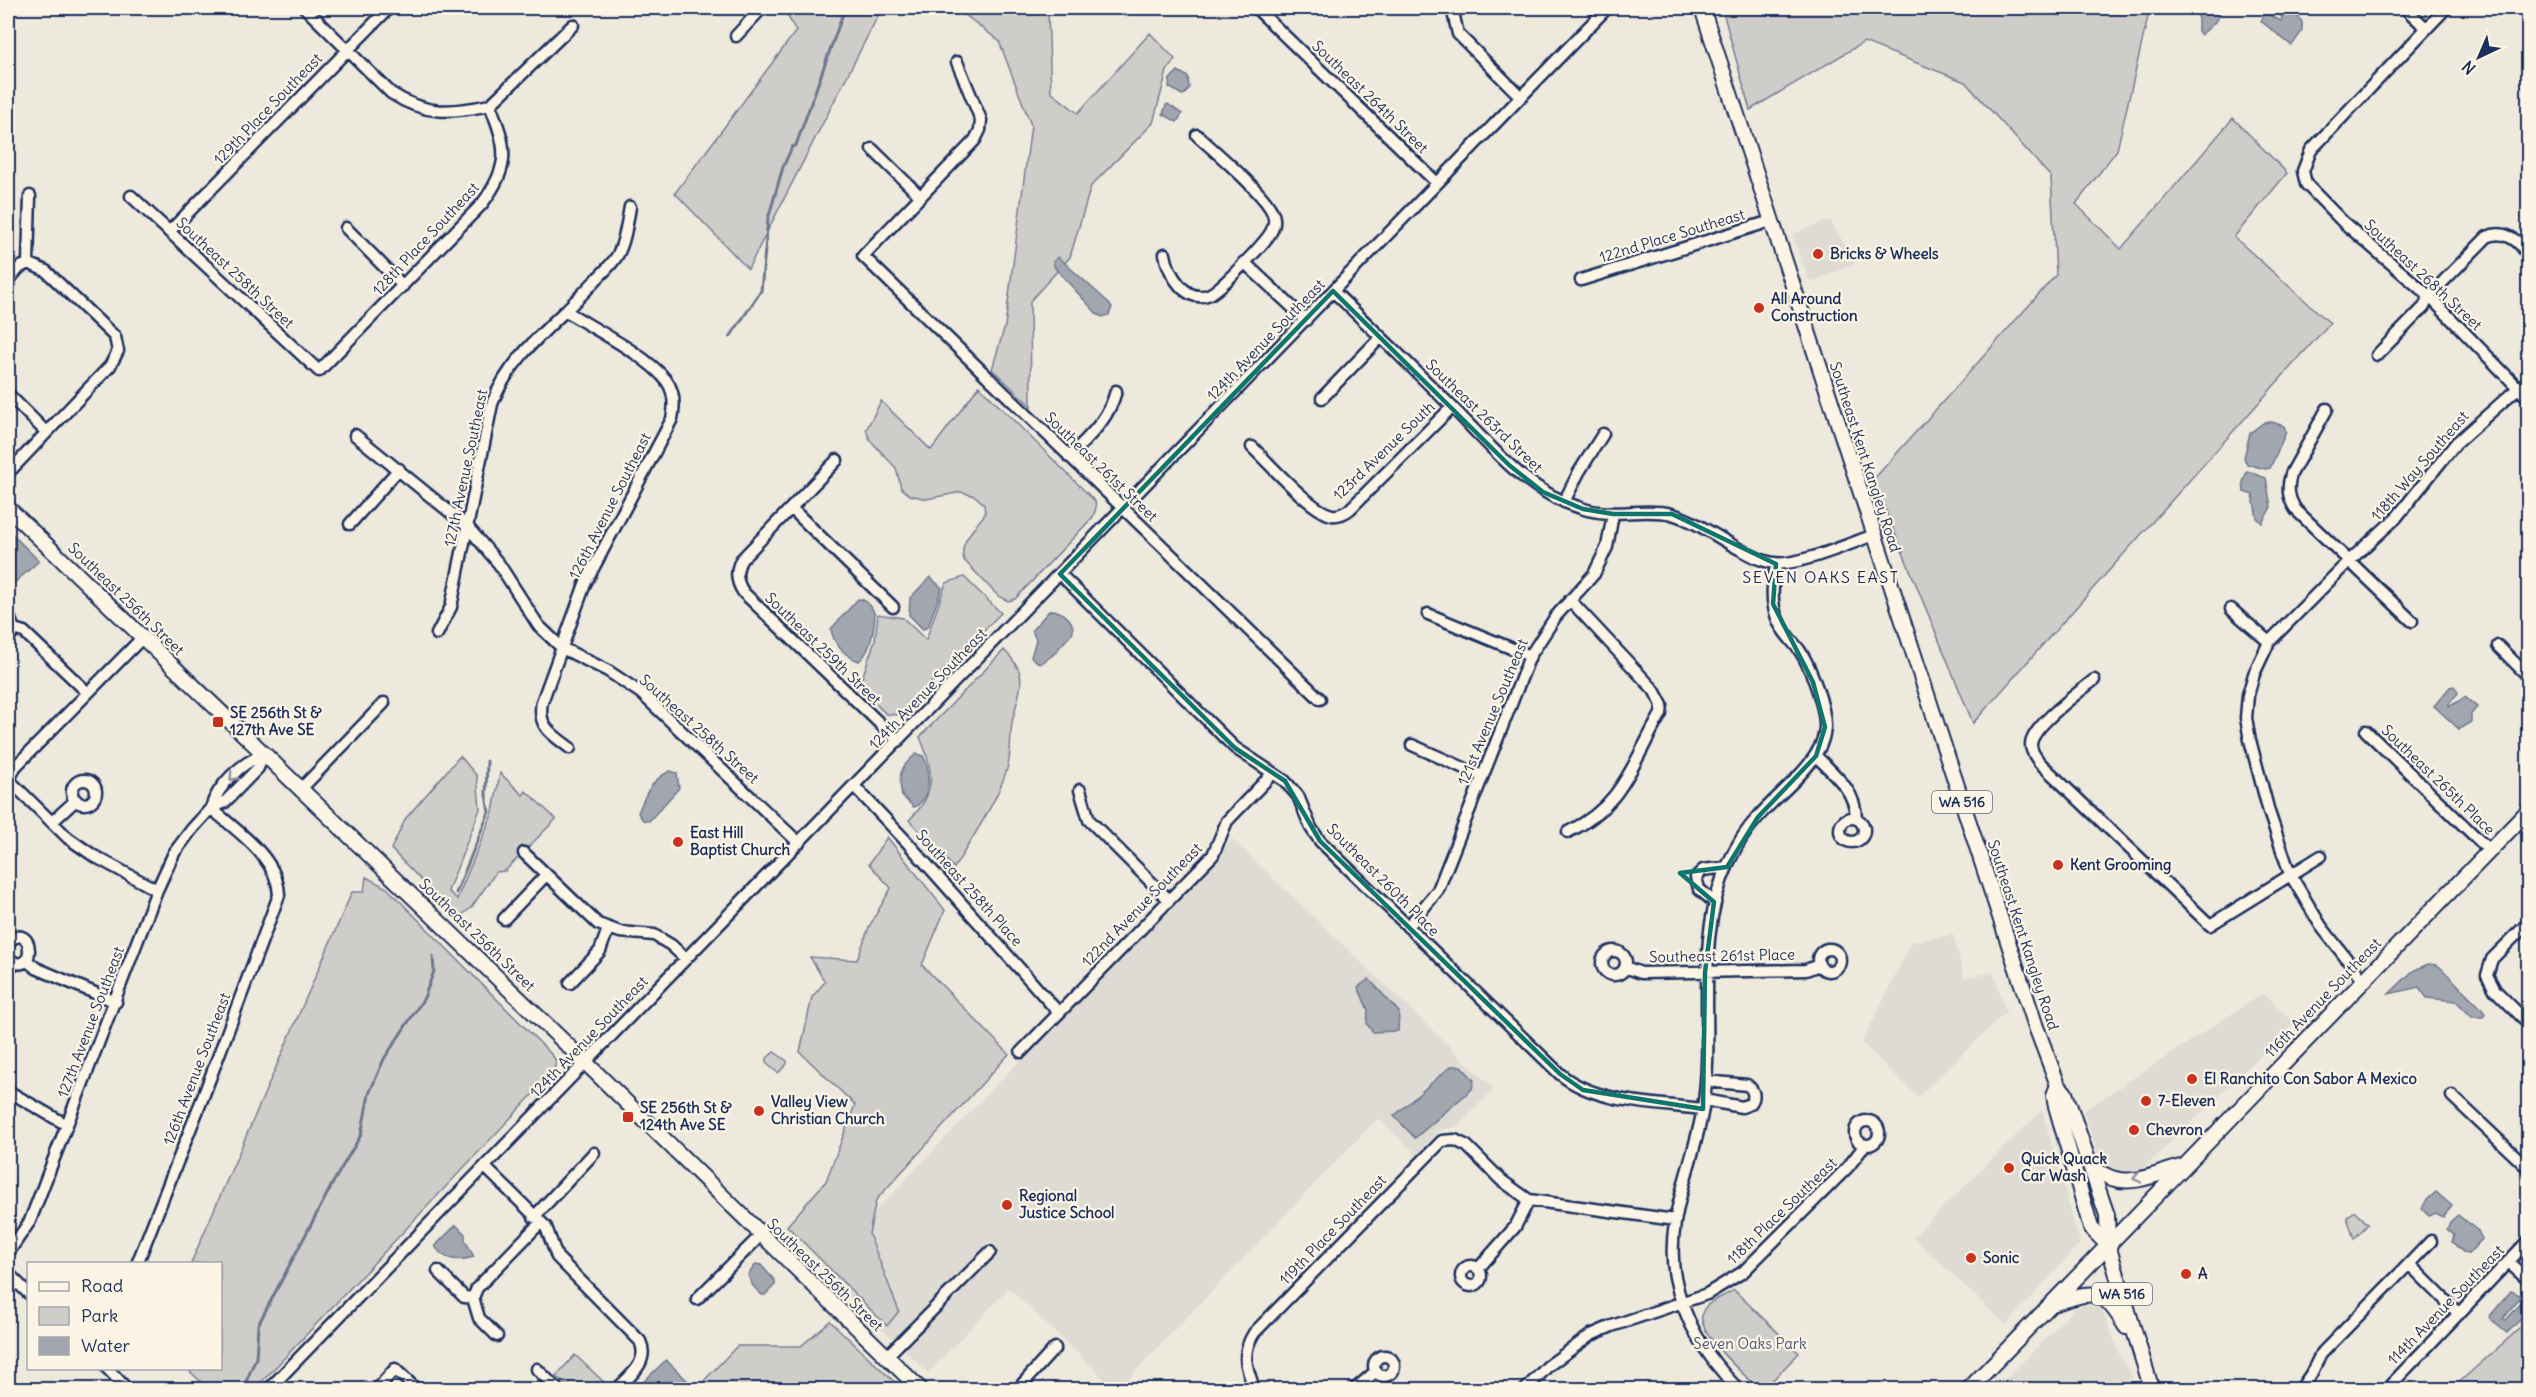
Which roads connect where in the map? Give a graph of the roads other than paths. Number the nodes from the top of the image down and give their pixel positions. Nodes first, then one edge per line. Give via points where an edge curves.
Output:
1 (304, 8) edge
2 (388, 8) edge
3 (762, 8) edge
4 (1256, 8) edge
5 (1452, 8) edge
6 (1607, 8) edge
7 (1702, 8) edge
8 (2405, 8) edge
9 (2446, 8) edge
10 (573, 25) dead end
11 (2426, 28) junction
12 (736, 36) dead end
13 (348, 49) junction
14 (957, 62) dead end
15 (1520, 96) junction
16 (490, 105) junction
17 (1197, 135) dead end
18 (872, 149) dead end
19 (1437, 183) junction
20 (30, 196) dead end
21 (131, 196) dead end
22 (920, 196) junction
23 (630, 207) dead end
24 (1771, 221) junction
25 (346, 228) dead end
26 (169, 232) junction
27 (1165, 254) dead end
28 (2529, 256) edge
29 (1244, 262) junction
30 (28, 263) junction
31 (1581, 280) dead end
32 (8, 281) edge
33 (403, 286) junction
34 (1333, 291) junction
35 (2429, 296) junction
36 (566, 311) junction
37 (1306, 320) junction
38 (1381, 337) junction
39 (2377, 356) dead end
40 (319, 371) joint
41 (2529, 382) edge
42 (2518, 388) junction
43 (1116, 391) dead end
44 (8, 394) edge
45 (1322, 398) dead end
46 (2529, 398) edge
47 (1452, 407) junction
48 (2327, 409) dead end
49 (46, 432) junction
50 (1603, 434) dead end
51 (355, 435) dead end
52 (1252, 447) dead end
53 (1069, 457) junction
54 (837, 460) dead end
55 (399, 469) junction
56 (8, 473) edge
57 (1564, 501) junction
58 (8, 508) edge
59 (791, 508) junction
60 (1122, 509) junction
61 (1613, 514) junction
62 (350, 524) dead end
63 (467, 526) junction
64 (1874, 535) junction
65 (2349, 561) junction
66 (1776, 564) junction
67 (1060, 574) junction
68 (1570, 600) junction
69 (893, 607) dead end
70 (2231, 609) dead end
71 (8, 614) edge
72 (1428, 614) dead end
73 (2412, 621) dead end
74 (14, 629) junction
75 (437, 634) dead end
76 (143, 637) junction
77 (8, 640) edge
78 (2269, 642) junction
79 (2498, 646) dead end
80 (562, 648) junction
81 (1530, 656) junction
82 (2529, 676) edge
83 (2094, 680) dead end
84 (87, 692) junction
85 (1320, 699) dead end
86 (384, 703) dead end
87 (2366, 731) dead end
88 (898, 741) junction
89 (1412, 745) dead end
90 (570, 748) dead end
91 (263, 754) junction
92 (1816, 756) junction
93 (1273, 773) junction
94 (1482, 776) junction
95 (8, 781) edge
96 (854, 786) junction
97 (300, 790) junction
98 (1080, 790) dead end
99 (75, 800) dead end
100 (211, 808) junction
101 (2529, 811) edge
102 (1856, 818) dead end
103 (52, 822) junction
104 (1568, 832) dead end
105 (799, 843) junction
106 (2489, 850) junction
107 (524, 853) dead end
108 (2322, 856) dead end
109 (1727, 867) junction
110 (2290, 874) junction
111 (546, 875) junction
112 (157, 890) junction
113 (1169, 900) junction
114 (1714, 902) junction
115 (504, 919) dead end
116 (2529, 923) edge
117 (1408, 927) junction
118 (608, 929) junction
119 (8, 942) edge
120 (8, 958) edge
121 (686, 959) junction
122 (26, 960) junction
123 (1819, 965) dead end
124 (1625, 967) dead end
125 (1706, 972) junction
126 (2363, 980) junction
127 (570, 983) dead end
128 (116, 1002) junction
129 (1059, 1013) junction
130 (2529, 1023) edge
131 (1021, 1052) dead end
132 (585, 1062) junction
133 (1706, 1081) junction
134 (2058, 1085) junction
135 (8, 1091) edge
136 (2451, 1096) dead end
137 (1703, 1105) junction
138 (68, 1125) junction
139 (1865, 1145) dead end
140 (594, 1153) dead end
141 (2183, 1166) junction
142 (484, 1167) junction
143 (2529, 1168) edge
144 (2092, 1169) junction
145 (1529, 1200) junction
146 (538, 1219) junction
147 (1675, 1220) junction
148 (761, 1235) junction
149 (2431, 1241) dead end
150 (2529, 1241) edge
151 (10, 1245) edge
152 (2108, 1245) junction
153 (990, 1252) dead end
154 (136, 1262) edge
155 (2508, 1262) junction
156 (2409, 1264) junction
157 (1478, 1269) dead end
158 (438, 1271) dead end
159 (8, 1273) edge
160 (2529, 1280) edge
161 (27, 1292) edge
162 (473, 1298) junction
163 (697, 1299) dead end
164 (1681, 1302) junction
165 (2050, 1305) junction
166 (2459, 1314) junction
167 (497, 1336) dead end
168 (2136, 1343) junction
169 (1055, 1348) dead end
170 (886, 1357) junction
171 (537, 1369) dead end
172 (109, 1370) edge
173 (1376, 1371) dead end
174 (128, 1389) edge
175 (268, 1389) edge
176 (376, 1389) edge
177 (417, 1389) edge
178 (558, 1389) edge
179 (616, 1389) edge
180 (921, 1389) edge
181 (1017, 1389) edge
182 (1255, 1389) edge
183 (1354, 1389) edge
184 (1525, 1389) edge
185 (1739, 1389) edge
186 (1968, 1389) edge
187 (2152, 1389) edge
188 (2300, 1389) edge
189 (2386, 1389) edge

1 - 13 street
2 - 13 street, 129th Place Southeast
3 - 12 street
4 - 19 street, Southeast 264th Street
5 - 15 street via 1458,34
6 - 15 street, 124th Avenue Southeast
7 - 24 main road, Southeast Kent Kangley Road / WA 516
8 - 11 street
9 - 11 street
10 - 16 street
11 - 35 street, Southeast 268th Street via 2323,134 2303,171 2306,184 2336,214
13 - 16 street via 391,93 422,110 461,111
13 - 26 street, 129th Place Southeast
14 - 22 street via 981,120 980,130 975,140
15 - 19 street, 124th Avenue Southeast
16 - 33 street, 128th Place Southeast via 503,137 504,153 493,189
17 - 29 street via 1272,210 1271,233
18 - 22 street
19 - 34 street, 124th Avenue Southeast
20 - 30 street
21 - 26 street, Southeast 258th Street
22 - 53 street, Southeast 261st Street via 863,256
23 - 36 street, 127th Avenue Southeast via 616,257
24 - 31 street, 122nd Place Southeast
24 - 64 main road, Southeast Kent Kangley Road / WA 516
25 - 33 street
26 - 40 street, Southeast 258th Street
27 - 29 street via 1171,274 1195,295 1210,294
28 - 35 street via 2514,239 2495,233 2479,243
29 - 37 street
30 - 32 street
30 - 49 street via 46,271 115,337 118,351 110,366
33 - 40 street, 128th Place Southeast
34 - 37 street, 124th Avenue Southeast
34 - 38 street, Southeast 263rd Street
35 - 39 street via 2424,307
35 - 42 street, Southeast 268th Street
36 - 63 street, 127th Avenue Southeast via 532,344 499,386
36 - 80 street, 126th Avenue Southeast via 651,365 667,381 675,404 672,419 585,584
37 - 60 street, 124th Avenue Southeast
38 - 45 street
38 - 47 street, Southeast 263rd Street
41 - 42 street, 118th Way Southeast
42 - 46 street, Southeast 268th Street
42 - 65 street, 118th Way Southeast via 2456,443 2396,518
43 - 53 street via 1105,419
44 - 49 street
47 - 52 street, 123rd Avenue South via 1350,509 1337,515 1315,507
47 - 57 street, Southeast 263rd Street via 1526,480
48 - 65 street via 2291,474 2289,494 2296,510
49 - 56 street
50 - 57 street
51 - 55 street, Southeast 258th Street
53 - 60 street, Southeast 261st Street
54 - 59 street
55 - 62 street
55 - 63 street, Southeast 258th Street
57 - 61 street, Southeast 263rd Street
58 - 76 main road, Southeast 256th Street
59 - 69 street
59 - 88 street, Southeast 259th Street via 741,560 739,586
60 - 67 street, 124th Avenue Southeast
60 - 85 street, Southeast 261st Street
61 - 66 street, Southeast 263rd Street via 1672,514
61 - 68 street, 121st Avenue Southeast via 1602,560
63 - 75 street, 127th Avenue Southeast via 451,607
63 - 80 street, Southeast 258th Street via 499,564 538,625
64 - 66 street
64 - 134 main road, Southeast Kent Kangley Road / WA 516
65 - 73 street
65 - 78 street, 118th Way Southeast
66 - 92 street via 1773,604 1777,619 1801,653 1822,706 1825,727
67 - 88 street, 124th Avenue Southeast
67 - 93 street, Southeast 260th Place via 1235,748
68 - 81 street, 121st Avenue Southeast
68 - 104 street via 1654,690 1662,705 1661,714 1620,790 1595,817
70 - 78 street
71 - 74 street
72 - 81 street
74 - 77 street
74 - 84 street via 24,632
76 - 84 street
76 - 91 main road, Southeast 256th Street
78 - 110 street, 118th Way Southeast via 2254,674 2247,718 2269,812
79 - 82 street
80 - 90 street, 126th Avenue Southeast via 539,715 546,729
80 - 105 street, Southeast 258th Street via 641,693
81 - 94 street, 121st Avenue Southeast
83 - 110 street via 2038,729 2031,745 2040,762 2210,925
84 - 95 street via 15,767
86 - 97 street
87 - 106 street, Southeast 265th Place
88 - 96 street, 124th Avenue Southeast
89 - 94 street
91 - 97 main road, Southeast 256th Street
91 - 100 street, 127th Avenue Southeast via 258,768 225,801
92 - 102 street via 1847,788
92 - 109 street via 1758,817
93 - 113 street, 122nd Avenue Southeast via 1227,821 1213,855
93 - 117 street, Southeast 260th Place via 1298,796 1320,841
94 - 117 street, 121st Avenue Southeast via 1438,890
95 - 103 street
96 - 105 street, 124th Avenue Southeast
96 - 129 street, Southeast 258th Place
97 - 132 main road, Southeast 256th Street
98 - 113 street via 1089,820
99 - 103 street
100 - 112 street, 127th Avenue Southeast via 174,853
100 - 154 street, 126th Avenue Southeast via 258,850 271,867 279,895
101 - 106 main road, 116th Avenue Southeast
103 - 112 street via 94,856
105 - 121 street, 124th Avenue Southeast
106 - 126 main road, 116th Avenue Southeast
107 - 111 street
108 - 110 street
109 - 114 street
109 - 114 street via 1703,870 1696,877 1698,889
110 - 126 street, 118th Way Southeast via 2321,926
111 - 115 street
111 - 118 street via 592,920
112 - 128 street, 127th Avenue Southeast
113 - 129 street, 122nd Avenue Southeast
114 - 125 street via 1707,936
116 - 130 street via 2492,959 2487,975 2495,990
117 - 137 street, Southeast 260th Place via 1570,1083 1598,1095
118 - 121 street via 654,935
118 - 127 street via 600,951
119 - 122 street via 16,938 27,941 30,949
120 - 122 street via 18,963
121 - 132 street, 124th Avenue Southeast
122 - 128 street via 36,968
123 - 125 street, Southeast 261st Place via 1806,970
124 - 125 street, Southeast 261st Place via 1641,973
125 - 133 street
126 - 141 main road, 116th Avenue Southeast
128 - 138 street, 127th Avenue Southeast
129 - 131 street, 122nd Avenue Southeast
132 - 142 street, 124th Avenue Southeast
132 - 148 main road, Southeast 256th Street
133 - 137 street
133 - 137 street, Southeast 260th Place via 1747,1085 1754,1096 1750,1104 1742,1107
134 - 144 main road, Southeast Kent Kangley Road / WA 516 via 2065,1093
134 - 152 main road, Southeast Kent Kangley Road / WA 516 via 2054,1095 2056,1106 2091,1228
135 - 138 street
136 - 143 street
137 - 147 street
138 - 151 street, 127th Avenue Southeast via 30,1221
139 - 164 street, 118th Place Southeast via 1743,1272 1707,1294
140 - 146 street
141 -> 144 main road via 2124,1181
141 - 152 main road, 116th Avenue Southeast
142 - 146 street
142 - 175 street, 124th Avenue Southeast
144 - 152 main road, Southeast Kent Kangley Road / WA 516 via 2107,1215
145 - 147 street
145 - 157 street via 1515,1227
145 - 182 street, 119th Place Southeast via 1501,1180 1467,1146 1449,1139 1434,1147 1254,1333 1246,1350 1246,1369
146 - 162 street via 477,1288
146 - 179 street via 548,1232 557,1257 642,1345 641,1364
147 - 164 street via 1674,1275
148 - 163 street
148 - 170 main road, Southeast 256th Street
149 - 156 street
150 - 155 street, 114th Avenue Southeast
152 - 165 main road, 116th Avenue Southeast
152 - 168 main road, Southeast Kent Kangley Road / WA 516
153 - 170 street
155 - 160 street
155 - 166 street, 114th Avenue Southeast
156 - 166 street
156 - 188 street via 2321,1354
158 - 162 street via 464,1297
159 - 161 street
162 - 167 street via 479,1318
164 - 184 street, 118th Place Southeast via 1591,1335 1548,1366
164 - 185 street via 1708,1353
165 - 168 main road via 2085,1294 2103,1297
165 - 186 main road, 116th Avenue Southeast
166 - 189 street, 114th Avenue Southeast
168 - 187 main road, Southeast Kent Kangley Road / WA 516
169 - 181 street
170 - 180 main road, Southeast 256th Street
171 - 178 street
172 - 174 street
173 - 183 street
176 - 177 street via 395,1369

